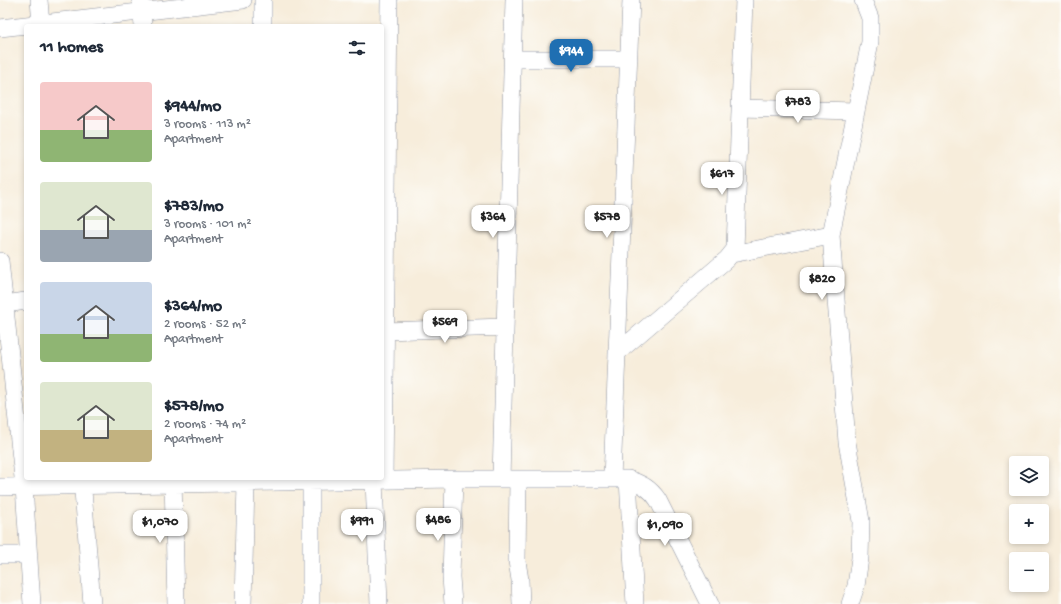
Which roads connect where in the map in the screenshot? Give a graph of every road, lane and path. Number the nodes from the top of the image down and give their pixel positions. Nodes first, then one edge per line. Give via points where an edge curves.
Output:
1 (39, 0) edge
2 (243, 0) edge
3 (263, 0) edge
4 (389, 0) edge
5 (514, 0) edge
6 (631, 0) edge
7 (744, 0) edge
8 (863, 0) edge
9 (142, 13) edge
10 (41, 24) joint
11 (263, 24) edge
12 (24, 26) edge
13 (0, 28) edge
14 (513, 59) junction
15 (629, 59) junction
16 (740, 108) junction
17 (856, 111) junction
18 (831, 235) junction
19 (732, 254) junction
20 (0, 261) edge
21 (24, 301) edge
22 (5, 304) junction
23 (384, 312) edge
24 (505, 327) junction
25 (385, 331) junction
26 (617, 352) junction
27 (384, 356) edge
28 (7, 393) edge
29 (454, 479) junction
30 (501, 479) junction
31 (518, 479) junction
32 (311, 480) edge
33 (379, 480) joint
34 (384, 480) edge
35 (620, 480) junction
36 (172, 481) edge
37 (83, 482) edge
38 (246, 483) junction
39 (0, 487) edge
40 (24, 487) junction
41 (0, 555) edge
42 (29, 555) junction
43 (32, 604) edge
44 (92, 604) edge
45 (176, 604) edge
46 (243, 604) edge
47 (311, 604) edge
48 (379, 604) edge
49 (453, 604) edge
50 (521, 604) edge
51 (635, 604) edge
52 (710, 604) edge
53 (850, 604) edge

1 - 10 street
2 - 9 street
3 - 11 street
4 - 23 street
5 - 14 street
6 - 15 street
7 - 16 street
8 - 17 street via 870,18 870,42
9 - 10 street
12 - 13 street
14 - 15 street
14 - 24 street
15 - 26 street
16 - 17 street
16 - 19 street via 735,249
17 - 18 street
18 - 19 street
18 - 53 street via 847,442 861,521 860,558 856,586
19 - 26 street
20 - 22 street
21 - 22 street
22 - 28 street
23 - 25 street
24 - 25 street
24 - 30 street
25 - 27 street
26 - 35 street
28 - 40 street
29 - 30 street
29 - 34 street
29 - 49 street
30 - 31 street
31 - 35 street
31 - 50 street via 517,562
32 - 33 street
32 - 38 street
32 - 47 street
33 - 48 street
35 - 51 street
35 - 52 street via 642,484 651,490
36 - 37 street
36 - 38 street
36 - 45 street
37 - 40 street
37 - 44 street
38 - 46 street
39 - 40 street
40 - 42 street
41 - 42 street
42 - 43 street

